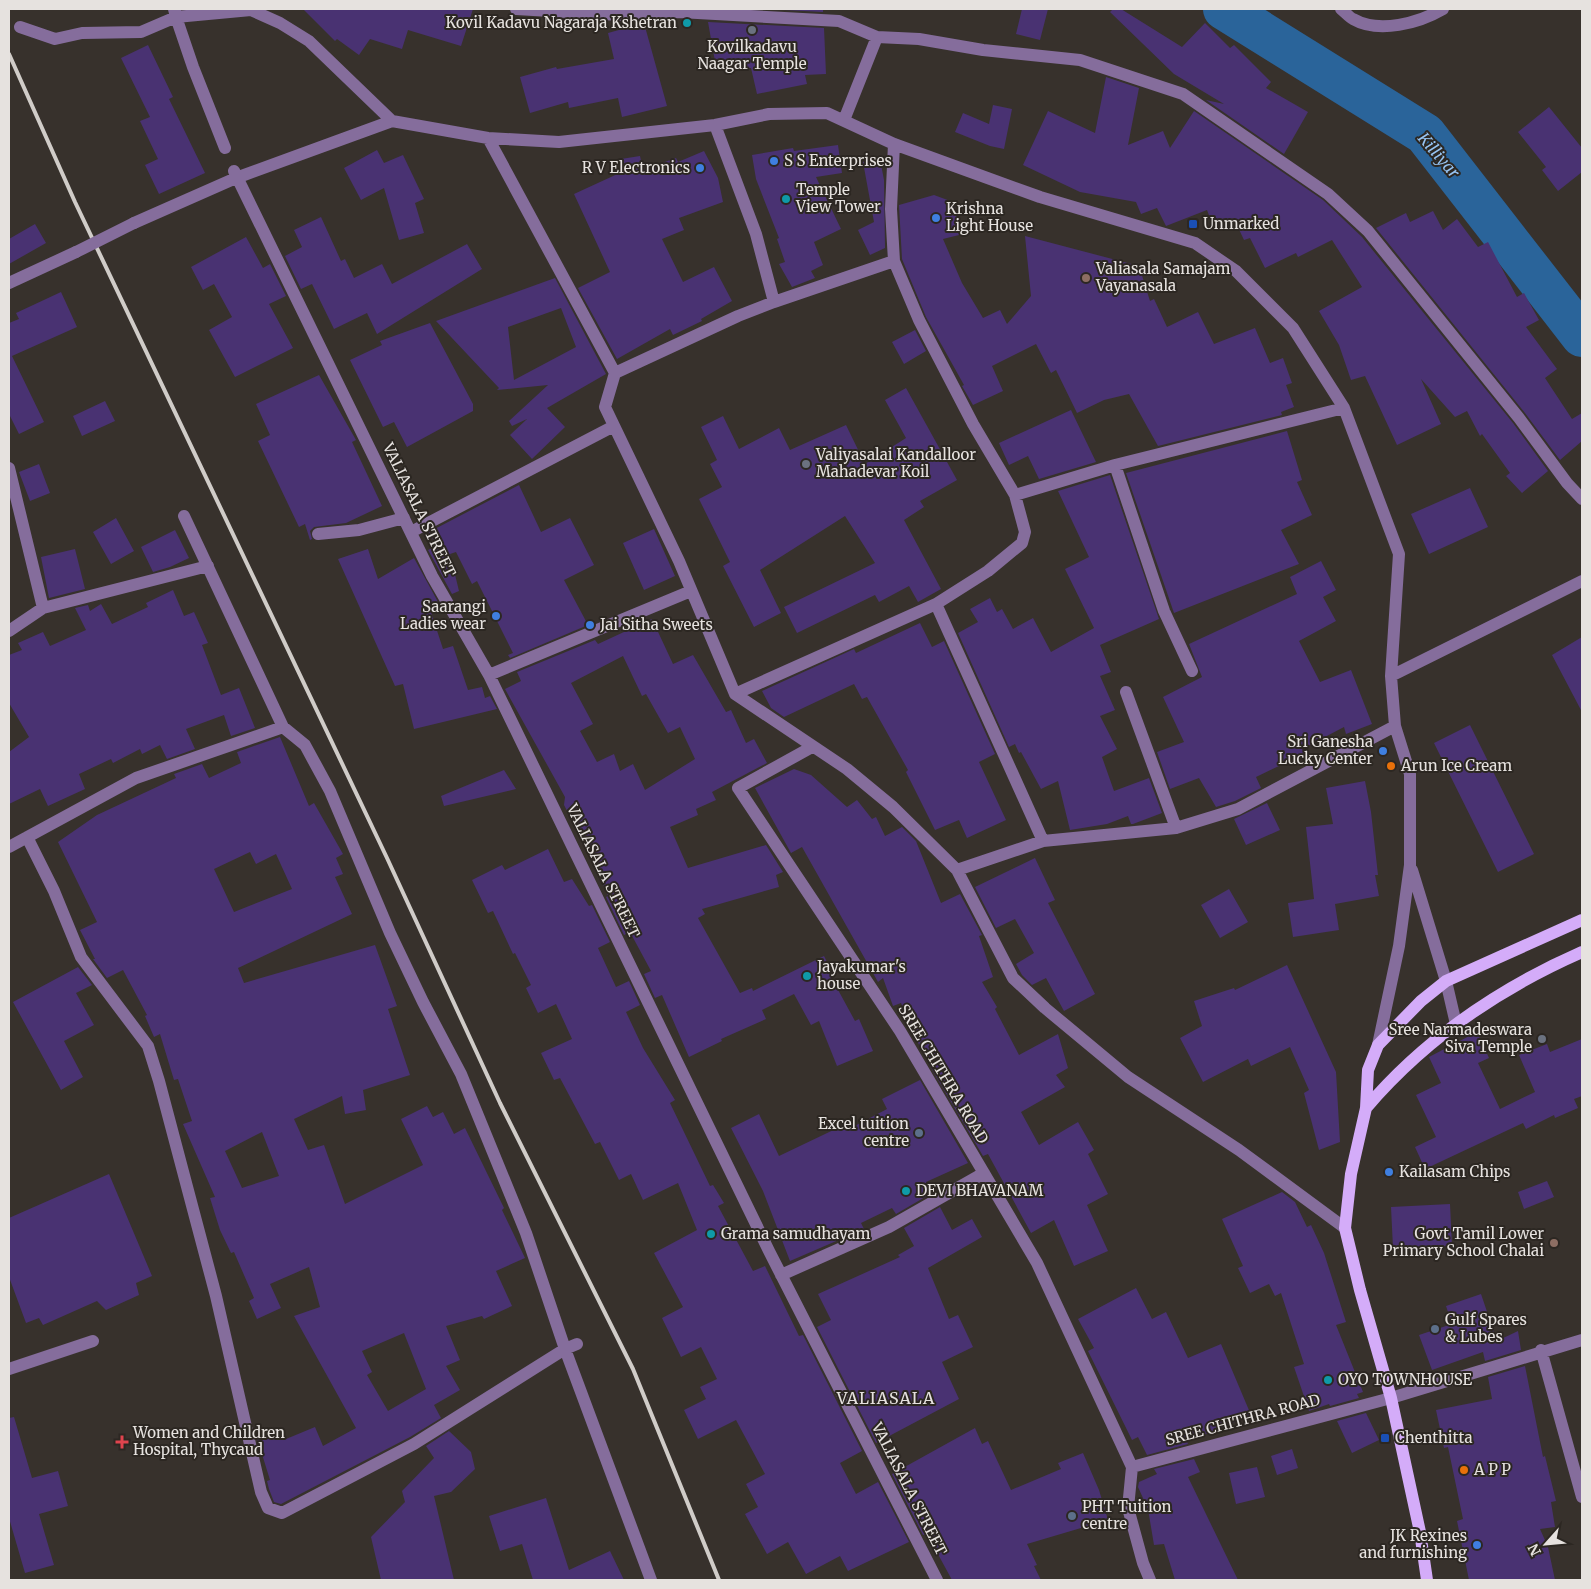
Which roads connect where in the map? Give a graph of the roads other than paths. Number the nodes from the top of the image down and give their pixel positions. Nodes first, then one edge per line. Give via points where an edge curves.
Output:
1 (516, 9) edge
2 (1341, 9) edge
3 (1443, 9) edge
4 (175, 13) edge
5 (20, 27) dead end
6 (877, 37) junction
7 (844, 120) junction
8 (392, 121) junction
9 (715, 125) junction
10 (488, 138) junction
11 (894, 144) junction
12 (225, 148) dead end
13 (235, 174) junction
14 (894, 261) junction
15 (9, 283) edge
16 (774, 302) junction
17 (614, 373) junction
18 (1344, 408) junction
19 (614, 426) junction
20 (1115, 464) junction
21 (9, 468) edge
22 (1014, 495) junction
23 (1582, 499) edge
24 (184, 516) dead end
25 (404, 518) junction
26 (411, 532) junction
27 (318, 534) dead end
28 (208, 566) junction
29 (1582, 581) edge
30 (691, 591) junction
31 (936, 604) junction
32 (43, 608) junction
33 (9, 631) edge
34 (1192, 671) dead end
35 (489, 675) junction
36 (1391, 676) junction
37 (1126, 692) dead end
38 (735, 694) junction
39 (1395, 726) junction
40 (283, 727) junction
41 (812, 747) junction
42 (1176, 828) junction
43 (27, 837) junction
44 (1043, 841) junction
45 (9, 847) edge
46 (1410, 865) junction
47 (956, 870) junction
48 (1582, 920) edge
49 (1582, 952) edge
50 (1446, 982) junction
51 (1456, 1024) junction
52 (1378, 1045) junction
53 (1366, 1108) junction
54 (984, 1173) junction
55 (1345, 1228) junction
56 (781, 1275) junction
57 (1582, 1340) edge
58 (93, 1341) dead end
59 (577, 1344) dead end
60 (565, 1349) junction
61 (1541, 1350) junction
62 (9, 1369) edge
63 (1391, 1398) junction
64 (1132, 1467) junction
65 (1582, 1497) edge
66 (651, 1580) edge
67 (937, 1580) edge
68 (1150, 1580) edge
69 (1427, 1580) edge

1 - 6 street via 619,15 680,12 839,21
2 - 3 street via 1353,20 1387,28 1427,18
4 - 5 street via 141,32 82,33 55,39
4 - 8 street via 250,10 280,23 309,41
4 - 12 street
6 - 7 street
6 - 23 street via 919,39 983,50 1080,60 1183,94 1328,194 1368,232
7 - 9 street via 827,113 769,114
7 - 11 street
8 - 10 street
8 - 13 street
9 - 10 street via 559,142
9 - 16 street via 756,234
10 - 17 street
11 - 14 street via 891,209
11 - 18 street via 1040,197 1195,243 1236,271 1293,328
13 - 15 street, bridge
13 - 25 street, VALIASALA STREET
14 - 16 street
14 - 22 street via 919,320 972,424
16 - 17 street
17 - 19 street via 605,407
18 - 20 street
18 - 36 street via 1399,554
19 - 26 street
19 - 30 street
20 - 22 street
20 - 34 street via 1164,611
21 - 32 street
22 - 31 street via 1025,532 1022,543
24 - 28 street
25 - 26 street, VALIASALA STREET
25 - 27 street via 359,530
26 - 35 street, VALIASALA STREET via 432,576
28 - 32 street
28 - 40 street
29 - 36 street
30 - 35 street
30 - 38 street
31 - 38 street
31 - 44 street
32 - 33 street
35 - 56 street, VALIASALA STREET
36 - 39 street
37 - 42 street
38 - 41 street
39 - 42 street via 1238,809
39 - 46 street via 1410,774
40 - 43 street via 136,778
40 - 60 street via 305,745 330,791 390,933 461,1074 526,1233
41 - 47 street via 846,769 893,807
41 - 54 street, SREE CHITHRA ROAD via 738,788 900,1031
42 - 44 street
43 - 45 street
43 - 60 street via 82,957 148,1046 216,1296 261,1492 268,1508 282,1513 414,1444
44 - 47 street
46 - 50 street
46 - 52 street via 1399,946
47 - 55 street via 1013,978 1045,1008 1128,1077 1239,1150
48 - 50 main road
49 - 51 main road via 1542,970
50 - 51 street
50 - 52 main road via 1421,1001
51 - 53 main road via 1391,1079
52 - 53 main road via 1368,1070
53 - 55 main road via 1351,1174
54 - 56 street via 889,1227
54 - 64 street, SREE CHITHRA ROAD via 1037,1263
55 - 63 main road
56 - 67 street, VALIASALA STREET
57 - 61 street, SREE CHITHRA ROAD
58 - 62 street
59 - 60 street
60 - 66 street
61 - 63 street, SREE CHITHRA ROAD
61 - 65 street
63 - 64 street, SREE CHITHRA ROAD
63 - 69 main road
64 - 68 street via 1128,1508

